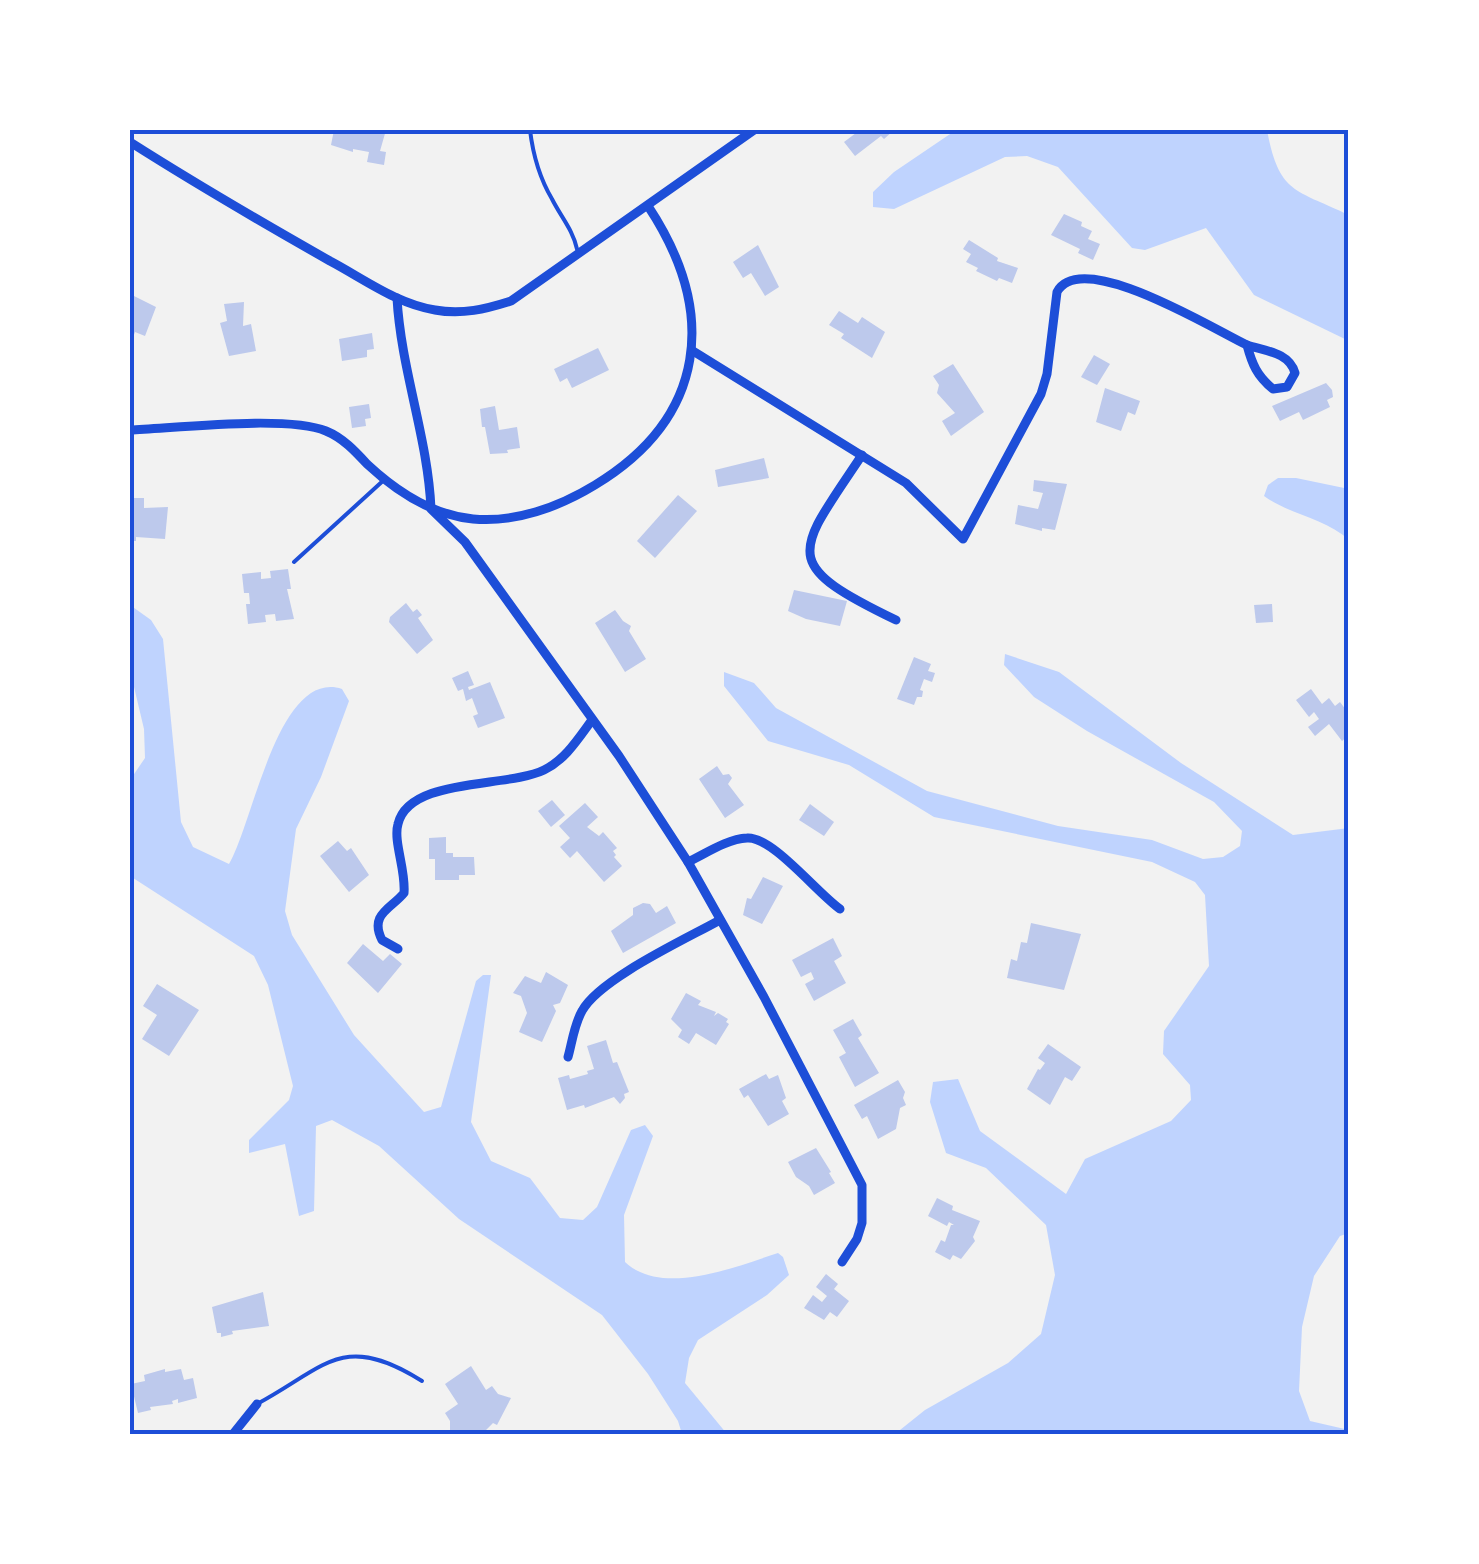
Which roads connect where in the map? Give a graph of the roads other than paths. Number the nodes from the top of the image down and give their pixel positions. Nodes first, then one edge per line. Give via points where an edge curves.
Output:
1 (530, 130) edge
2 (754, 130) edge
3 (130, 142) edge
4 (648, 206) junction
5 (578, 254) junction
6 (397, 298) junction
7 (1247, 344) junction
8 (693, 350) junction
9 (130, 430) edge
10 (862, 455) junction
11 (385, 479) junction
12 (431, 510) junction
13 (294, 562) dead end
14 (896, 620) dead end
15 (592, 720) junction
16 (688, 862) junction
17 (840, 909) dead end
18 (720, 920) junction
19 (398, 948) dead end
20 (568, 1058) dead end
21 (842, 1262) dead end
22 (422, 1380) dead end
23 (257, 1404) joint
24 (233, 1434) edge

1 - 5 lane via 535,162
2 - 4 street
3 - 6 street
4 - 5 street
4 - 8 street via 682,277
5 - 6 street via 511,302 481,310 436,310
6 - 12 street
7 - 7 street via 1262,380 1273,389 1286,387 1295,373 1289,361
7 - 10 street via 1128,288 1069,279 1057,292 1041,394 963,539 906,483
8 - 10 street
8 - 12 street via 666,422 608,477 519,516 476,520
9 - 11 street via 295,424 344,440
10 - 14 street via 812,529 809,554 834,589
11 - 12 street
11 - 13 lane
12 - 15 street via 465,542
15 - 16 street
15 - 19 street via 544,771 425,795 407,806 396,838 404,892 378,923 382,940
16 - 17 street via 741,838 760,839
16 - 18 street
18 - 20 street via 595,994 580,1014
18 - 21 street via 862,1185 862,1223
22 - 23 lane via 356,1355 328,1359
23 - 24 street

